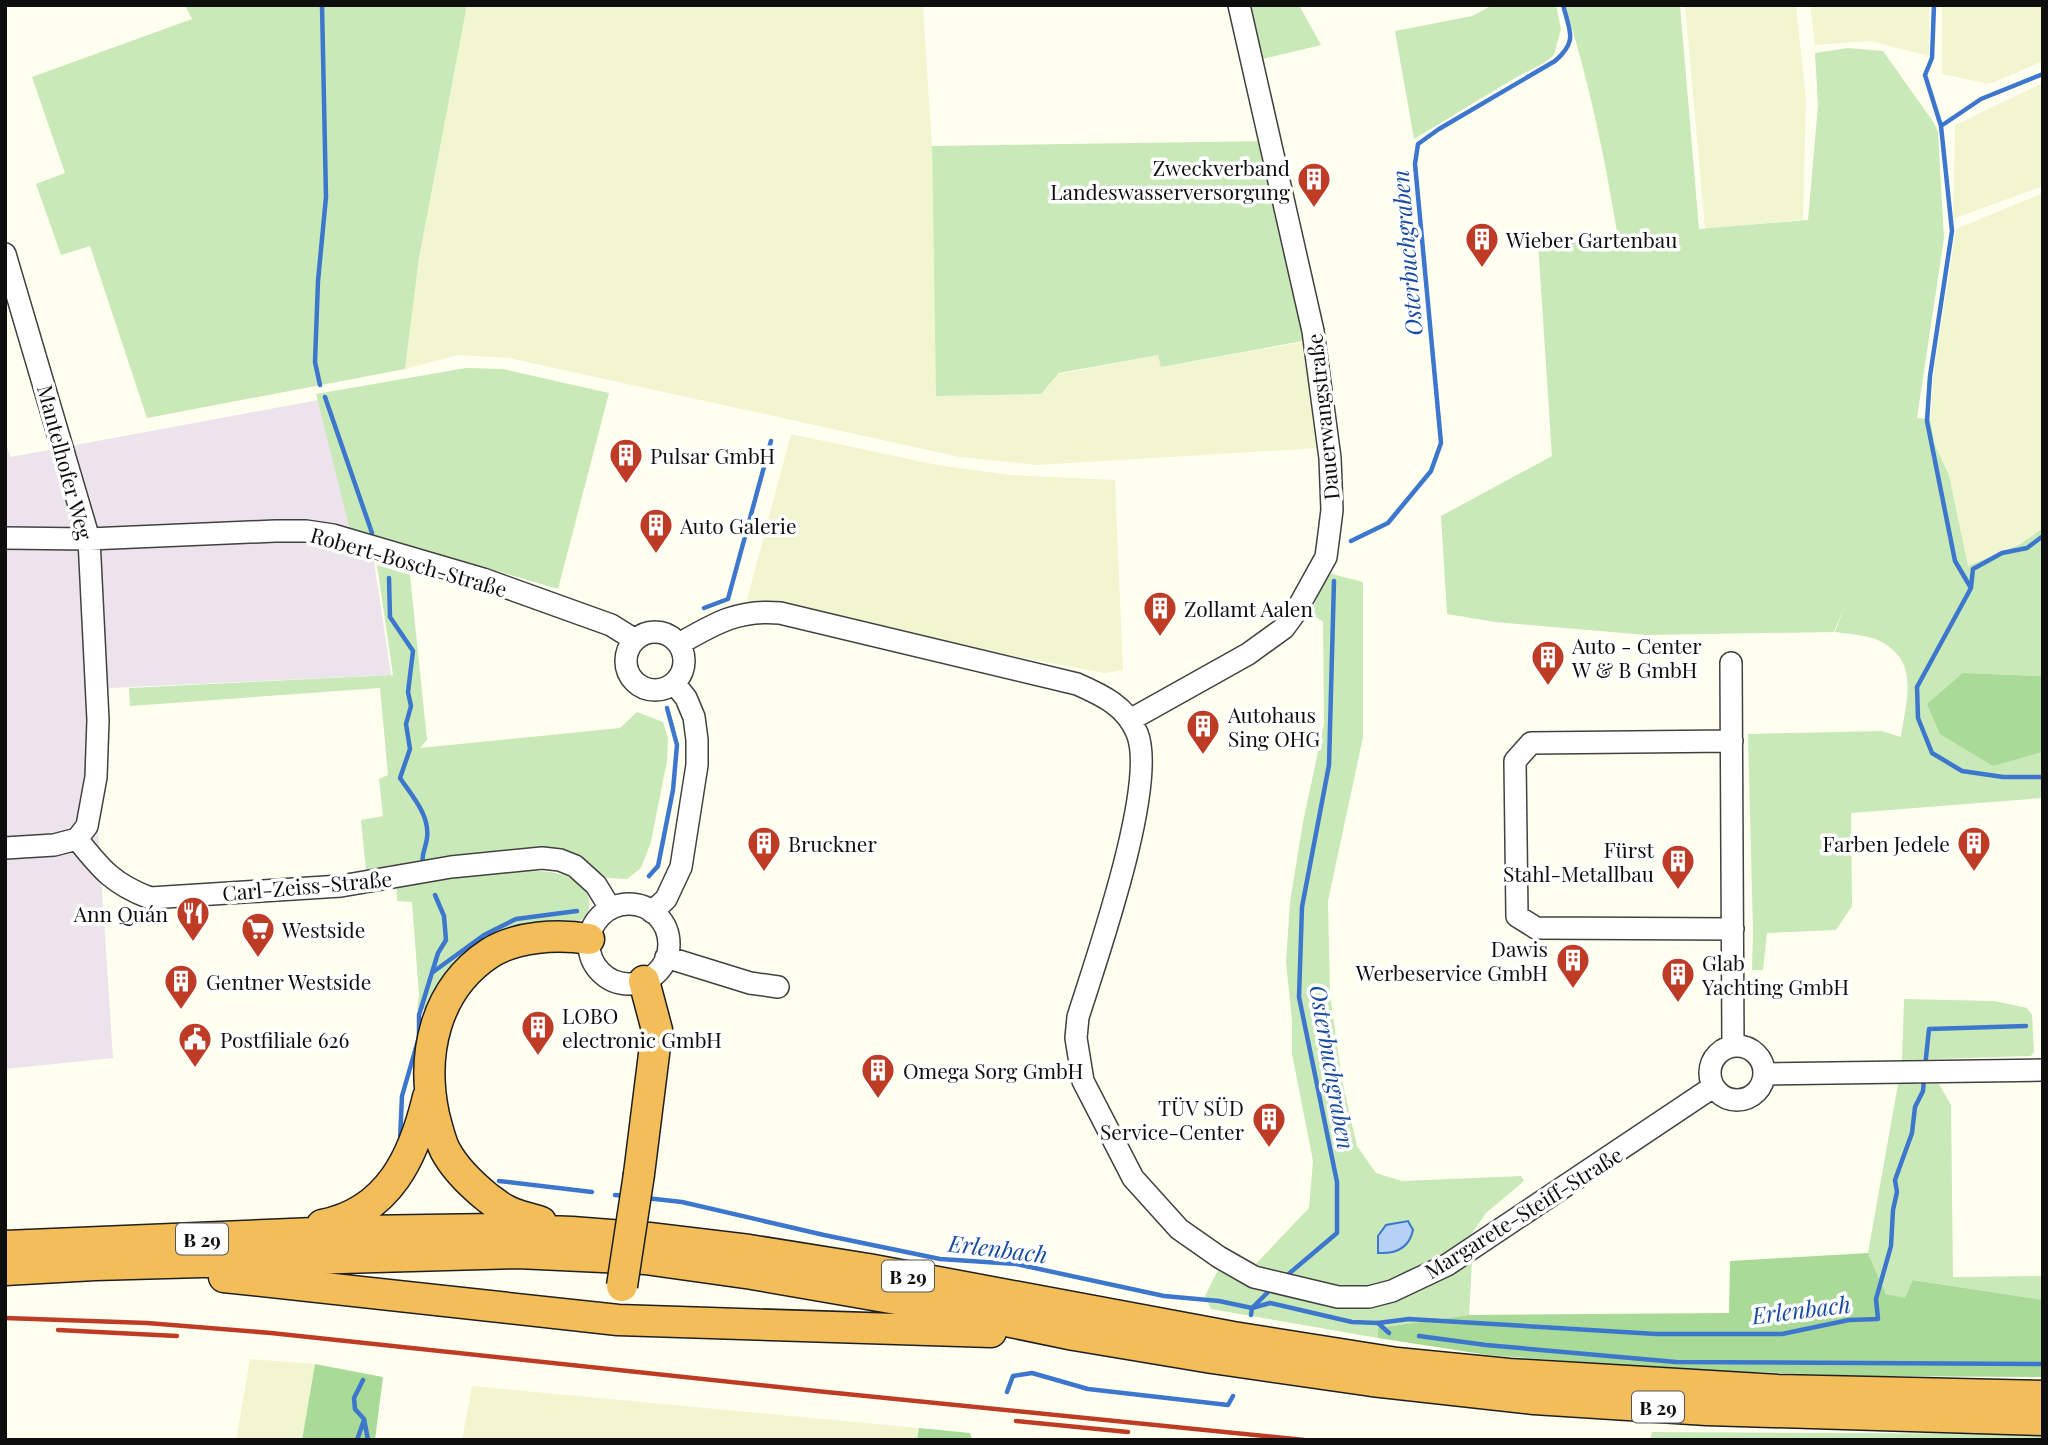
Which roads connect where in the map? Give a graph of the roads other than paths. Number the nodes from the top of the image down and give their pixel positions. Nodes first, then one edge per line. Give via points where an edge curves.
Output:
1 (1239, 5) edge
2 (5, 254) edge
3 (5, 538) edge
4 (89, 539) junction
5 (635, 640) junction
6 (679, 644) junction
7 (1731, 663) dead end
8 (674, 684) junction
9 (1130, 720) junction
10 (1732, 741) junction
11 (77, 839) junction
12 (5, 848) edge
13 (610, 908) junction
14 (652, 912) junction
15 (1733, 929) junction
16 (589, 939) junction
17 (666, 957) junction
18 (644, 981) junction
19 (778, 987) dead end
20 (1733, 1046) junction
21 (2043, 1070) edge
22 (1764, 1074) junction
23 (1713, 1087) junction
24 (429, 1093) junction
25 (572, 1232) junction
26 (263, 1236) junction
27 (5, 1246) edge
28 (95, 1265) junction
29 (5, 1270) edge
30 (618, 1320) junction
31 (1074, 1335) junction
32 (2043, 1396) edge
33 (2043, 1420) edge

1 - 9 street, Dauerwangstraße via 1313,331 1330,458 1332,510 1326,557 1283,628 1248,654
2 - 4 street, Mantelhofer Weg
3 - 4 street, Robert-Bosch-Straße
4 - 5 street, Robert-Bosch-Straße via 275,531 332,535 483,579 611,625
4 - 11 street, Mantelhofer Weg via 98,720 96,777 88,825
5 - 6 street via 658,632
5 - 8 street via 627,667 637,684 656,690
6 - 8 street via 684,660
6 - 9 street via 724,619 780,613 1077,684 1110,700
7 - 10 street
8 - 14 street via 694,717 697,765 681,867 666,899
9 - 23 street, Margarete-Steiff-Straße via 1141,748 1141,780 1117,892 1078,1017 1076,1038 1083,1082 1133,1178 1179,1229 1219,1257 1254,1277 1338,1297 1392,1291 1447,1265
10 - 15 street
10 - 15 street via 1531,743 1515,761 1517,916 1536,928
11 - 12 street
11 - 13 street, Carl-Zeiss-Straße via 106,874 150,898 341,886 451,867 542,858 575,866
13 - 14 street via 632,904
13 - 16 street via 592,927
14 - 17 street via 667,932
15 - 20 street
16 - 18 street via 592,960 607,977 619,983
16 - 24 highway via 571,936 515,943 472,967 452,990 437,1021 428,1063
17 - 18 street
17 - 19 street
18 - 30 highway, bridge via 657,1030
20 - 22 street via 1754,1052
20 - 23 street via 1716,1055 1710,1066
21 - 22 street
22 - 23 street via 1758,1090 1740,1100 1729,1099
24 - 25 highway via 445,1150 471,1185 505,1210
24 - 26 highway via 409,1157 386,1190 364,1208 331,1223
25 - 26 highway, B 29 via 415,1230
25 - 32 highway, B 29 via 749,1250 1397,1363 1777,1390
26 - 27 highway, B 29
28 - 29 highway, B 29
28 - 30 highway
28 - 31 highway, B 29 via 517,1253 645,1259 860,1293
30 - 31 highway
31 - 33 highway, B 29 via 1275,1368 1534,1399 1707,1410

